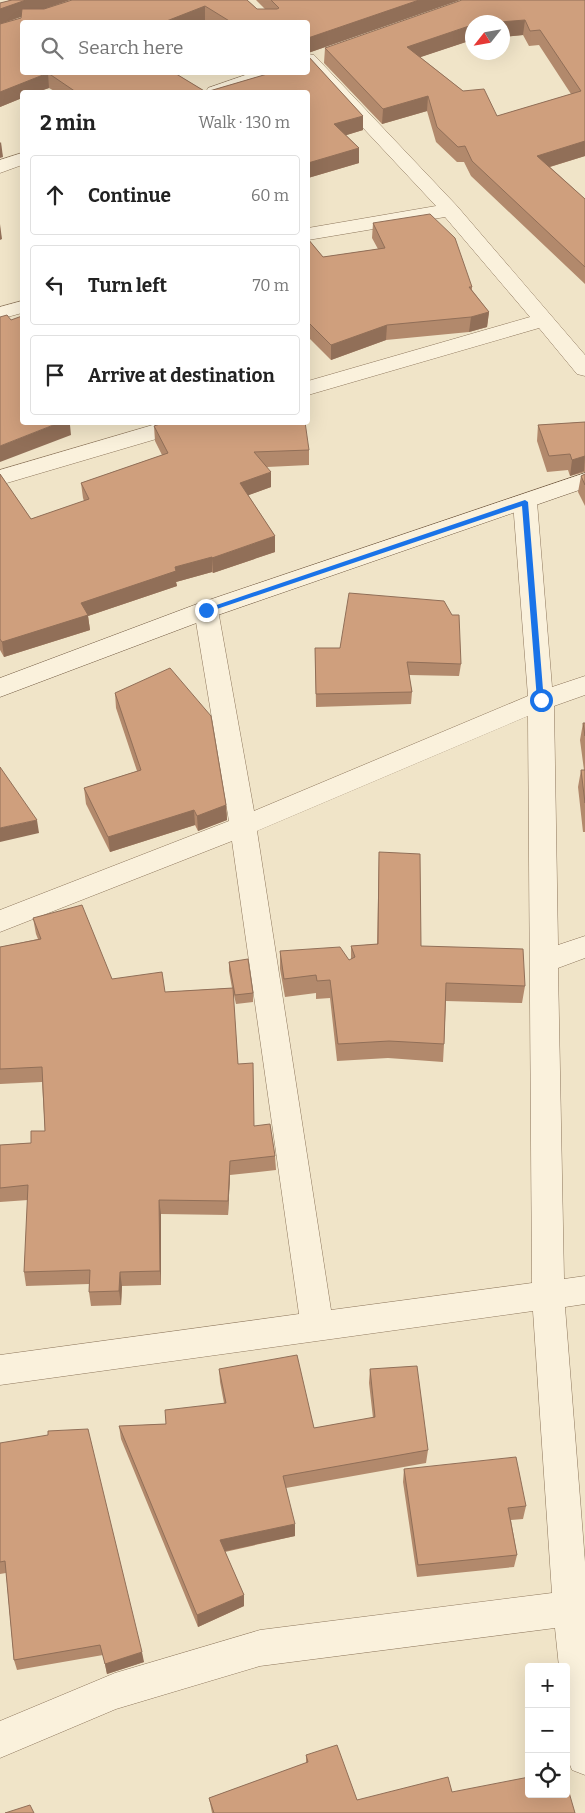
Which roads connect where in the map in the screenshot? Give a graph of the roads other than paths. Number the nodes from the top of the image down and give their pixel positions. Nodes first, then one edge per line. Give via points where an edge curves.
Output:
1 (313, 58) edge
2 (264, 75) edge
3 (221, 90) edge
4 (20, 160) edge
5 (0, 167) edge
6 (450, 210) junction
7 (310, 234) edge
8 (20, 308) edge
9 (0, 313) edge
10 (544, 320) junction
11 (585, 369) edge
12 (310, 387) edge
13 (180, 425) edge
14 (0, 478) edge
15 (585, 480) edge
16 (525, 502) junction
17 (206, 610) junction
18 (585, 685) edge
19 (0, 688) edge
20 (541, 700) junction
21 (243, 826) junction
22 (0, 921) edge
23 (585, 946) edge
24 (545, 961) junction
25 (585, 1290) edge
26 (548, 1296) junction
27 (316, 1328) junction
28 (0, 1370) edge
29 (578, 1608) edge
30 (0, 1740) edge
31 (585, 1757) edge

1 - 6 street
2 - 3 street
4 - 5 street
6 - 7 street
6 - 10 street
8 - 9 street
10 - 11 street
10 - 12 street
13 - 14 street
15 - 16 street
16 - 17 street
16 - 20 street
17 - 19 street
17 - 21 street
18 - 20 street
20 - 21 street
20 - 24 street
21 - 22 street
21 - 27 street
23 - 24 street
24 - 26 street
25 - 26 street
26 - 27 street
26 - 29 street
27 - 28 street
29 - 30 street via 260,1648 115,1691
29 - 31 street

